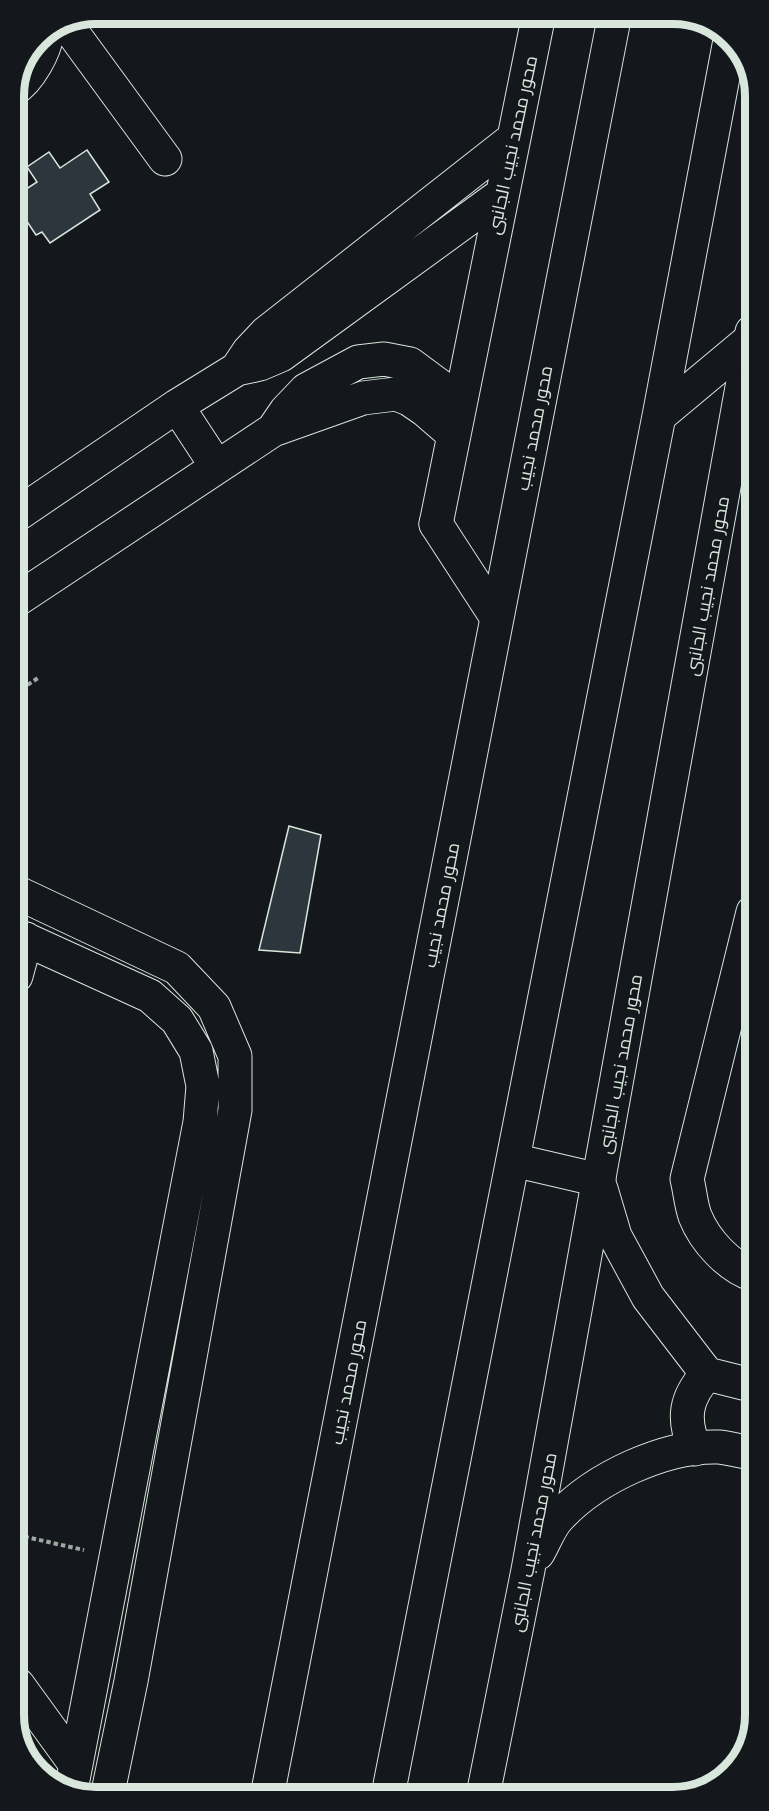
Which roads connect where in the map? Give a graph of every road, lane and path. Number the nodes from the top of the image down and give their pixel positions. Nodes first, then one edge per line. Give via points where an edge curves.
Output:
1 (537, 24) edge
2 (613, 24) edge
3 (70, 29) edge
4 (45, 45) edge
5 (728, 50) edge
6 (26, 78) edge
7 (513, 139) junction
8 (165, 159) dead end
9 (501, 195) junction
10 (745, 341) edge
11 (274, 344) junction
12 (745, 369) edge
13 (314, 401) junction
14 (460, 401) junction
15 (177, 406) junction
16 (659, 416) junction
17 (454, 435) junction
18 (217, 467) junction
19 (24, 510) edge
20 (24, 596) edge
21 (497, 618) junction
22 (38, 678) dead end
23 (24, 687) edge
24 (24, 896) edge
25 (24, 938) edge
26 (745, 944) edge
27 (513, 1160) junction
28 (598, 1180) junction
29 (745, 1272) edge
30 (707, 1374) junction
31 (745, 1384) edge
32 (695, 1449) junction
33 (745, 1452) edge
34 (24, 1537) edge
35 (116, 1557) junction
36 (528, 1570) junction
37 (93, 1674) junction
38 (131, 1682) junction
39 (24, 1695) edge
40 (73, 1777) edge
41 (109, 1787) edge
42 (269, 1787) edge
43 (390, 1787) edge
44 (485, 1787) edge

1 - 7 street, محور محمد نجيب الجانبى
2 - 21 street, محور محمد نجيب
3 - 8 street
4 - 6 street
5 - 16 street
7 - 9 street, محور محمد نجيب الجانبى
7 - 11 street
9 - 11 street
9 - 14 street, محور محمد نجيب الجانبى
10 - 16 street
11 - 13 street
11 - 15 street via 249,351 237,369
12 - 28 street, محور محمد نجيب الجانبى
13 - 14 street via 358,362 384,359 410,364
13 - 17 street via 396,394 425,410
13 - 18 street via 286,411 273,430
14 - 17 street, محور محمد نجيب الجانبى
15 - 18 street
15 - 19 street
16 - 27 street
17 - 21 street, محور محمد نجيب الجانبى via 436,524
18 - 20 street
21 - 42 street, محور محمد نجيب
22 - 23 path
24 - 38 street via 177,968 214,1007 235,1056 235,1110
25 - 35 street via 150,996 177,1020 196,1051 203,1086 200,1122
26 - 29 street via 687,1179 695,1216 714,1249
27 - 28 street
27 - 43 street
28 - 30 street via 615,1236 648,1297
28 - 36 street, محور محمد نجيب الجانبى
30 - 31 street
30 - 32 street via 691,1396 687,1410
32 - 33 street via 720,1447
32 - 36 street via 655,1458 597,1484 558,1518
34 - 35 path
35 - 37 street
36 - 44 street, محور محمد نجيب الجانبى
37 - 38 street
37 - 40 street
38 - 41 street
39 - 40 street

